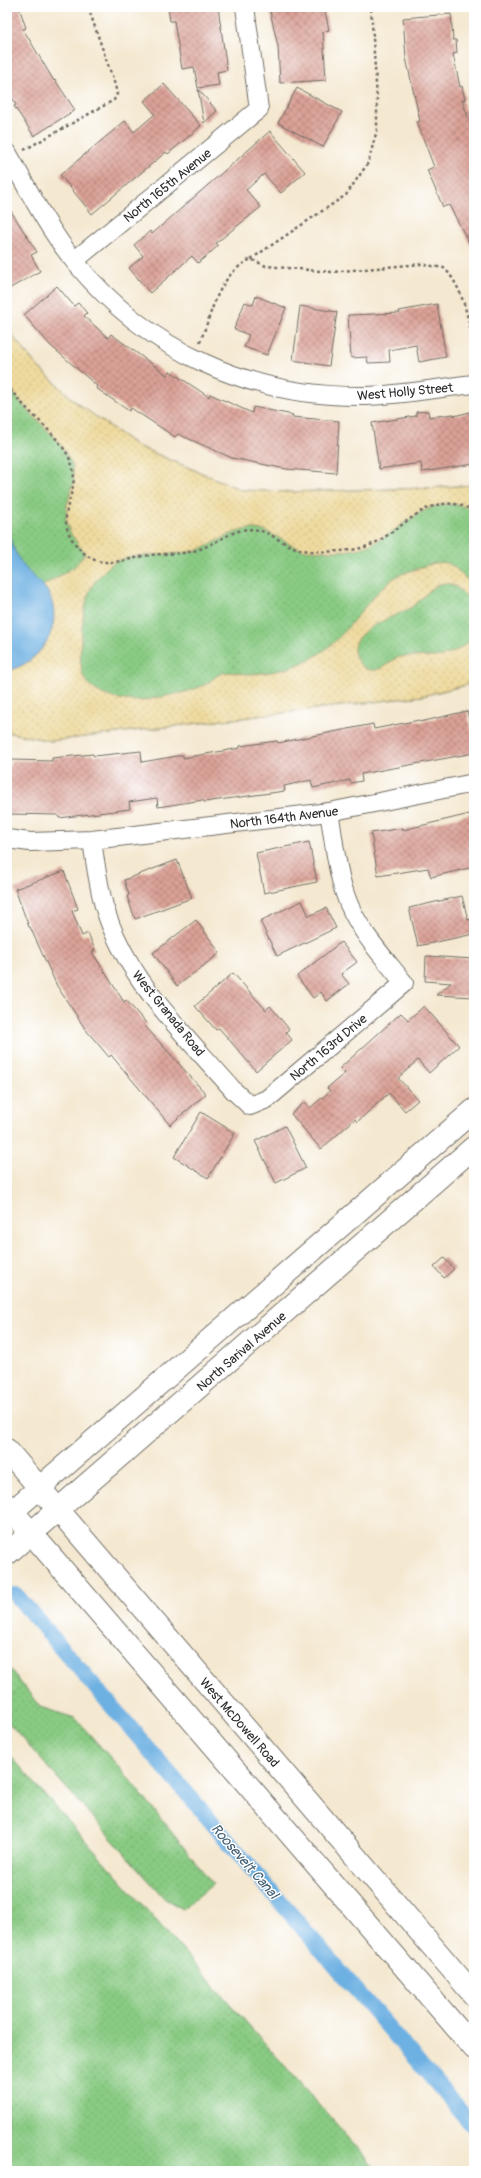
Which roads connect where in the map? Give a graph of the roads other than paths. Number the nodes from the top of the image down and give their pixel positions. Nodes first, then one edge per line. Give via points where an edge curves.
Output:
1 (245, 7) edge
2 (9, 154) edge
3 (74, 261) junction
4 (474, 384) edge
5 (474, 783) edge
6 (329, 812) junction
7 (7, 839) edge
8 (92, 840) junction
9 (250, 1106) joint
10 (474, 1110) edge
11 (474, 1147) edge
12 (7, 1450) edge
13 (39, 1488) junction
14 (58, 1510) junction
15 (9, 1511) edge
16 (31, 1533) junction
17 (7, 1554) edge
18 (474, 1995) edge
19 (474, 2048) edge

1 - 3 street, North 165th Avenue via 259,109
2 - 3 street, West Holly Street via 52,231
3 - 4 street, West Holly Street via 125,314 152,335 193,358 266,384 325,394 373,396
5 - 6 street, North 164th Avenue
6 - 8 street, North 164th Avenue
6 - 9 street, North 163rd Drive via 341,878 351,908 367,937 404,983 266,1099
7 - 8 street, North 164th Avenue via 30,842
8 - 9 street, West Granada Road via 104,906 123,953 150,993 234,1091
10 - 13 main road
11 - 14 main road, North Sarival Avenue
12 - 13 main road, West McDowell Road
13 - 14 main road, West McDowell Road
13 - 15 main road
14 - 16 main road, North Sarival Avenue
14 - 18 main road, West McDowell Road
15 - 16 main road
16 - 17 main road, North Sarival Avenue
16 - 19 main road

